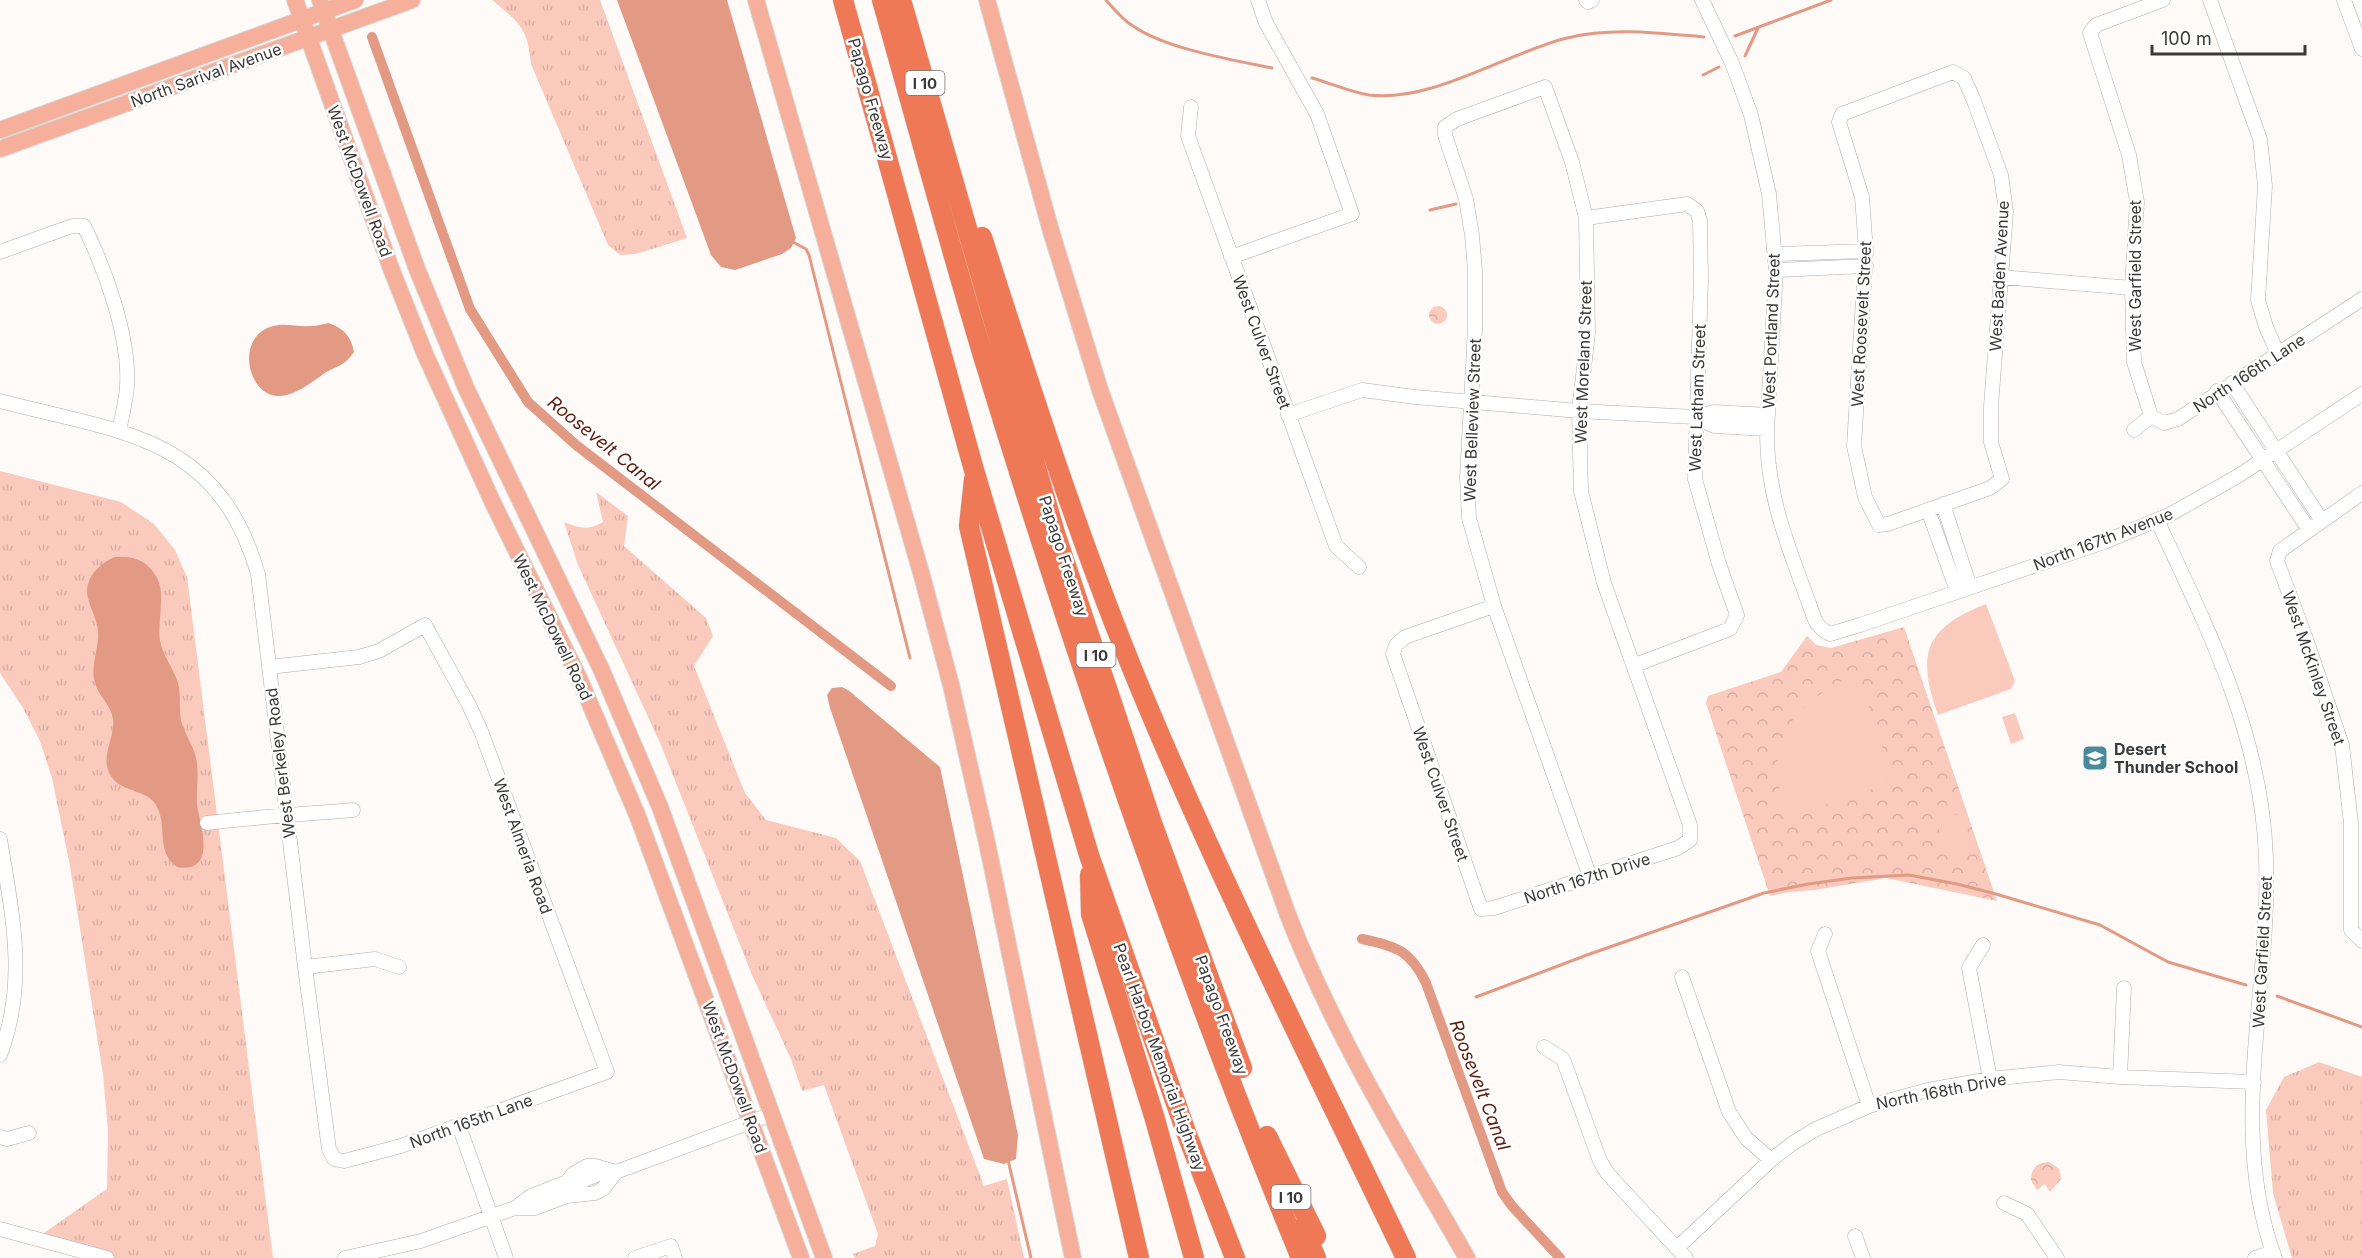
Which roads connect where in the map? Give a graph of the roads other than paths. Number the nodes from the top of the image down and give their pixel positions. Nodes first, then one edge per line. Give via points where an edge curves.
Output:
1 (295, 0) edge
2 (412, 0) edge
3 (756, 0) edge
4 (843, 0) edge
5 (882, 0) edge
6 (902, 0) edge
7 (987, 0) edge
8 (1258, 0) edge
9 (1702, 0) edge
10 (2163, 0) edge
11 (2210, 0) edge
12 (2344, 0) edge
13 (351, 2) edge
14 (322, 5) edge
15 (302, 19) junction
16 (331, 29) junction
17 (308, 38) junction
18 (2362, 49) edge
19 (1964, 78) joint
20 (1191, 107) dead end
21 (1445, 127) joint
22 (0, 129) edge
23 (0, 149) edge
24 (948, 167) junction
25 (1586, 218) junction
26 (1866, 251) junction
27 (0, 252) edge
28 (1775, 254) junction
29 (1231, 257) junction
30 (1866, 266) junction
31 (1776, 270) junction
32 (2001, 277) junction
33 (2132, 288) junction
34 (2362, 299) edge
35 (2278, 354) junction
36 (2232, 383) junction
37 (2217, 391) junction
38 (2362, 394) edge
39 (0, 401) edge
40 (1471, 402) junction
41 (1579, 411) junction
42 (1288, 415) junction
43 (2151, 416) junction
44 (1695, 417) junction
45 (1768, 422) junction
46 (2134, 430) dead end
47 (119, 431) junction
48 (2276, 451) junction
49 (2264, 460) junction
50 (974, 470) junction
51 (2362, 493) edge
52 (1943, 504) junction
53 (1928, 510) junction
54 (2157, 520) junction
55 (2322, 521) junction
56 (2309, 530) junction
57 (1359, 567) dead end
58 (1963, 589) junction
59 (1494, 606) junction
60 (1821, 630) joint
61 (1635, 665) junction
62 (269, 667) junction
63 (353, 810) dead end
64 (287, 816) junction
65 (207, 823) dead end
66 (0, 839) edge
67 (1690, 840) joint
68 (1089, 855) junction
69 (1590, 877) junction
70 (1481, 909) joint
71 (1825, 934) dead end
72 (2362, 941) edge
73 (1983, 945) dead end
74 (305, 967) junction
75 (399, 967) dead end
76 (1682, 977) dead end
77 (2124, 988) dead end
78 (1544, 1047) dead end
79 (0, 1055) edge
80 (607, 1072) joint
81 (2120, 1077) junction
82 (1990, 1079) junction
83 (2254, 1082) junction
84 (1869, 1106) junction
85 (772, 1114) junction
86 (752, 1121) junction
87 (459, 1126) junction
88 (29, 1133) dead end
89 (1267, 1136) junction
90 (0, 1137) edge
91 (334, 1159) joint
92 (1771, 1160) junction
93 (2004, 1203) dead end
94 (492, 1216) junction
95 (0, 1229) edge
96 (1855, 1236) dead end
97 (673, 1252) edge
98 (1682, 1253) edge
99 (2273, 1255) edge
100 (107, 1258) edge
101 (345, 1258) edge
102 (506, 1258) edge
103 (635, 1258) edge
104 (801, 1258) edge
105 (824, 1258) edge
106 (1073, 1258) edge
107 (1139, 1258) edge
108 (1194, 1258) edge
109 (1235, 1258) edge
110 (1301, 1258) edge
111 (1316, 1258) edge
112 (1328, 1258) edge
113 (1406, 1258) edge
114 (1467, 1258) edge
115 (1863, 1258) edge
116 (2057, 1258) edge
117 (2255, 1258) edge

1 - 15 main road, West McDowell Road
2 - 16 main road, North Sarival Avenue
3 - 106 main road via 951,685
4 - 50 highway, Papago Freeway
5 - 110 highway via 984,357 1053,574 1166,903
6 - 24 highway, Papago Freeway / I 10
7 - 114 main road via 1100,390 1298,941 1375,1098
8 - 29 street via 1266,23 1317,114 1352,214
9 - 28 street, West Portland Street via 1751,115 1769,195
10 - 33 street, West Garfield Street via 2096,25 2090,33 2129,155 2137,202
11 - 35 street via 2260,139 2265,186 2258,300
12 - 18 street
13 - 14 main road, North Sarival Avenue
14 - 15 main road, North Sarival Avenue
14 - 16 main road, West McDowell Road
15 - 17 main road, West McDowell Road
15 - 22 main road, North Sarival Avenue
16 - 17 main road, North Sarival Avenue
16 - 85 main road, West McDowell Road via 417,269 466,388 598,662 660,807
17 - 23 main road, North Sarival Avenue
17 - 86 main road, West McDowell Road via 409,316 455,423 618,769
19 - 26 street, West Roosevelt Street via 1953,72 1842,114 1839,122 1862,197
19 - 32 street, West Baden Avenue via 2001,176 2006,212
20 - 29 street, West Culver Street via 1188,136
21 - 25 street, West Moreland Street via 1545,87 1572,162
21 - 40 street, West Belleview Street via 1472,235 1476,307
24 - 89 highway, Papago Freeway / I 10 via 1059,544 1152,823
24 - 113 highway via 981,234 1046,440 1103,597 1172,763
25 - 41 street, West Moreland Street via 1588,333
25 - 44 street, West Latham Street via 1687,204 1697,211 1701,278
26 - 28 street
26 - 30 street, West Roosevelt Street
27 - 47 street via 72,226 84,226 120,321 127,353 127,386
28 - 31 street, West Portland Street
29 - 42 street, West Culver Street
30 - 31 street
30 - 53 street, West Roosevelt Street via 1854,446 1865,497 1879,525
31 - 45 street, West Portland Street
32 - 33 street
32 - 52 street, West Baden Avenue via 1991,406 1992,442 2002,479 1990,488
33 - 43 street, West Garfield Street via 2134,362
34 - 35 street, North 166th Lane
35 - 36 street, North 166th Lane
36 - 37 street, North 166th Lane
36 - 48 street
37 - 43 street, North 166th Lane via 2178,419 2164,423
37 - 49 street
38 - 48 street, North 167th Avenue
39 - 47 street, West Berkeley Road
40 - 41 street
40 - 42 street via 1362,390
40 - 59 street, West Belleview Street via 1469,518
41 - 44 street
41 - 61 street, West Moreland Street via 1581,491 1604,583
42 - 57 street, West Culver Street via 1336,546
43 - 46 street
44 - 45 street via 1714,412
44 - 61 street, West Latham Street via 1695,479 1737,615 1730,629
45 - 60 street, West Portland Street via 1767,454 1776,508
47 - 62 street, West Berkeley Road via 172,452 208,482 233,514 248,542 258,574
48 - 49 street, North 167th Avenue
48 - 55 street
49 - 54 street, North 167th Avenue via 2192,504
49 - 56 street
50 - 68 highway, Papago Freeway
50 - 107 highway via 969,526
51 - 55 street
52 - 53 street
52 - 58 street
53 - 58 street
54 - 58 street, North 167th Avenue
54 - 83 street, West Garfield Street via 2227,674 2252,761 2266,855 2266,932
55 - 56 street
56 - 72 street, West McKinley Street via 2280,551 2277,561 2342,745 2351,823 2351,930
58 - 60 street, North 167th Avenue via 1830,634
59 - 69 street, West Belleview Street
59 - 70 street, West Culver Street via 1406,637 1396,645 1393,654
61 - 67 street, West Moreland Street via 1690,825
62 - 64 street, West Berkeley Road
62 - 80 street, West Almeria Road via 359,657 379,651 425,625 481,731
63 - 64 street
64 - 65 street
64 - 74 street, West Berkeley Road
66 - 79 street via 16,963 13,1012
67 - 69 street, North 167th Drive via 1678,848
68 - 108 highway via 1091,914
68 - 109 highway, Pearl Harbor Memorial Highway
69 - 70 street, North 167th Drive
71 - 84 street via 1818,951
73 - 82 street via 1969,968
74 - 75 street via 375,959
74 - 91 street, West Berkeley Road via 329,1149
76 - 92 street via 1729,1112 1746,1138
77 - 81 street
78 - 98 street via 1563,1059 1608,1174
80 - 87 street, North 165th Lane
81 - 82 street, North 168th Drive via 2059,1072
81 - 83 street, North 168th Drive
82 - 84 street, North 168th Drive
83 - 99 street, West Garfield Street via 2257,1179
84 - 92 street, North 168th Drive via 1816,1129
85 - 86 street
85 - 105 main road, West McDowell Road
86 - 94 street via 569,1189 531,1196 515,1208
86 - 104 main road, West McDowell Road
87 - 91 street, North 165th Lane via 386,1150 344,1161
87 - 94 street
88 - 90 street
89 - 111 highway, I 10
89 - 112 highway
92 - 98 street, North 168th Drive
93 - 116 street via 2027,1214
94 - 101 street via 421,1241
94 - 102 street
95 - 100 street
96 - 115 street
97 - 103 street
99 - 117 street

